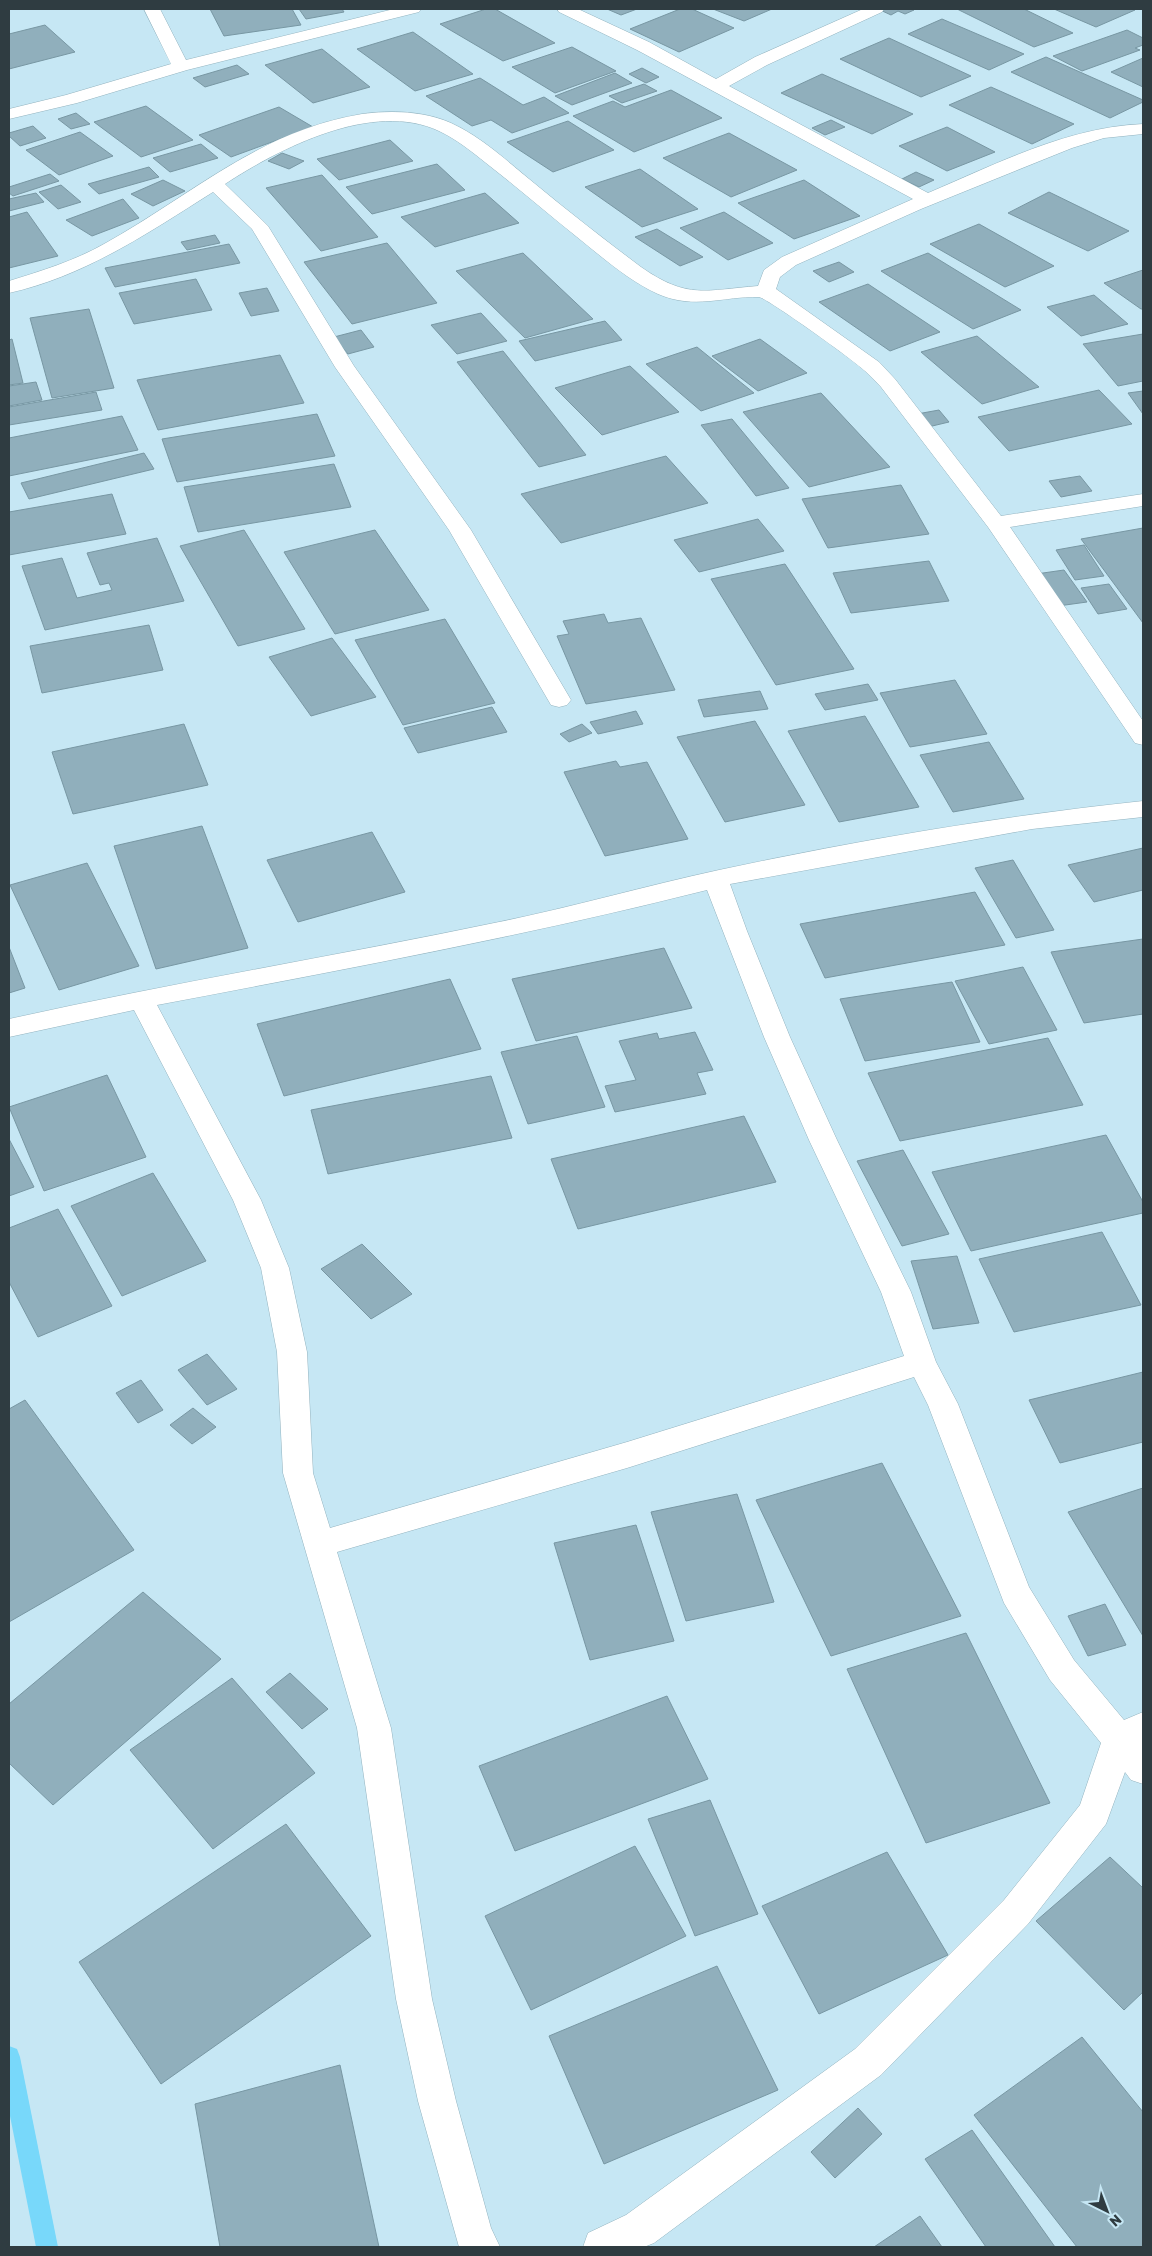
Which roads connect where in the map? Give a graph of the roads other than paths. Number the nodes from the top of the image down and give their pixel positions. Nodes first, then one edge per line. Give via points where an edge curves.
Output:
1 (152, 9) edge
2 (413, 9) edge
3 (565, 9) edge
4 (876, 9) edge
5 (181, 66) junction
6 (716, 86) junction
7 (9, 114) edge
8 (1143, 120) edge
9 (1123, 129) junction
10 (1143, 129) edge
11 (213, 182) junction
12 (926, 199) junction
13 (9, 287) edge
14 (766, 291) junction
15 (1143, 500) edge
16 (996, 523) junction
17 (559, 700) dead end
18 (1143, 738) edge
19 (1143, 808) edge
20 (716, 879) junction
21 (141, 999) junction
22 (9, 1028) edge
23 (922, 1363) junction
24 (320, 1544) junction
25 (1131, 1732) edge
26 (1143, 1769) edge
27 (481, 2247) edge
28 (602, 2247) edge

1 - 5 street
2 - 5 street
3 - 6 street
4 - 6 street via 761,61
5 - 7 street
6 - 12 street
8 - 9 street
9 - 10 street
9 - 12 street via 1073,140
11 - 13 street via 109,250 73,266
11 - 14 street via 296,137 335,124 371,118 408,118 436,123 475,146 590,239 653,284 680,295 701,297
11 - 17 street via 260,226 344,367 460,530
12 - 14 street via 789,261 771,274
14 - 16 street via 872,366
15 - 16 street
16 - 18 street
19 - 20 street via 1032,822
20 - 21 street via 497,931
20 - 23 street via 777,1037 896,1292
21 - 22 street
21 - 24 street via 247,1200 275,1268 292,1352 298,1473
23 - 24 street
23 - 25 street via 943,1404 1015,1593 1062,1670
24 - 27 street via 374,1728 414,1999 474,2237
25 - 26 street
25 - 28 street via 1094,1814 1016,1912 868,2062 640,2229

